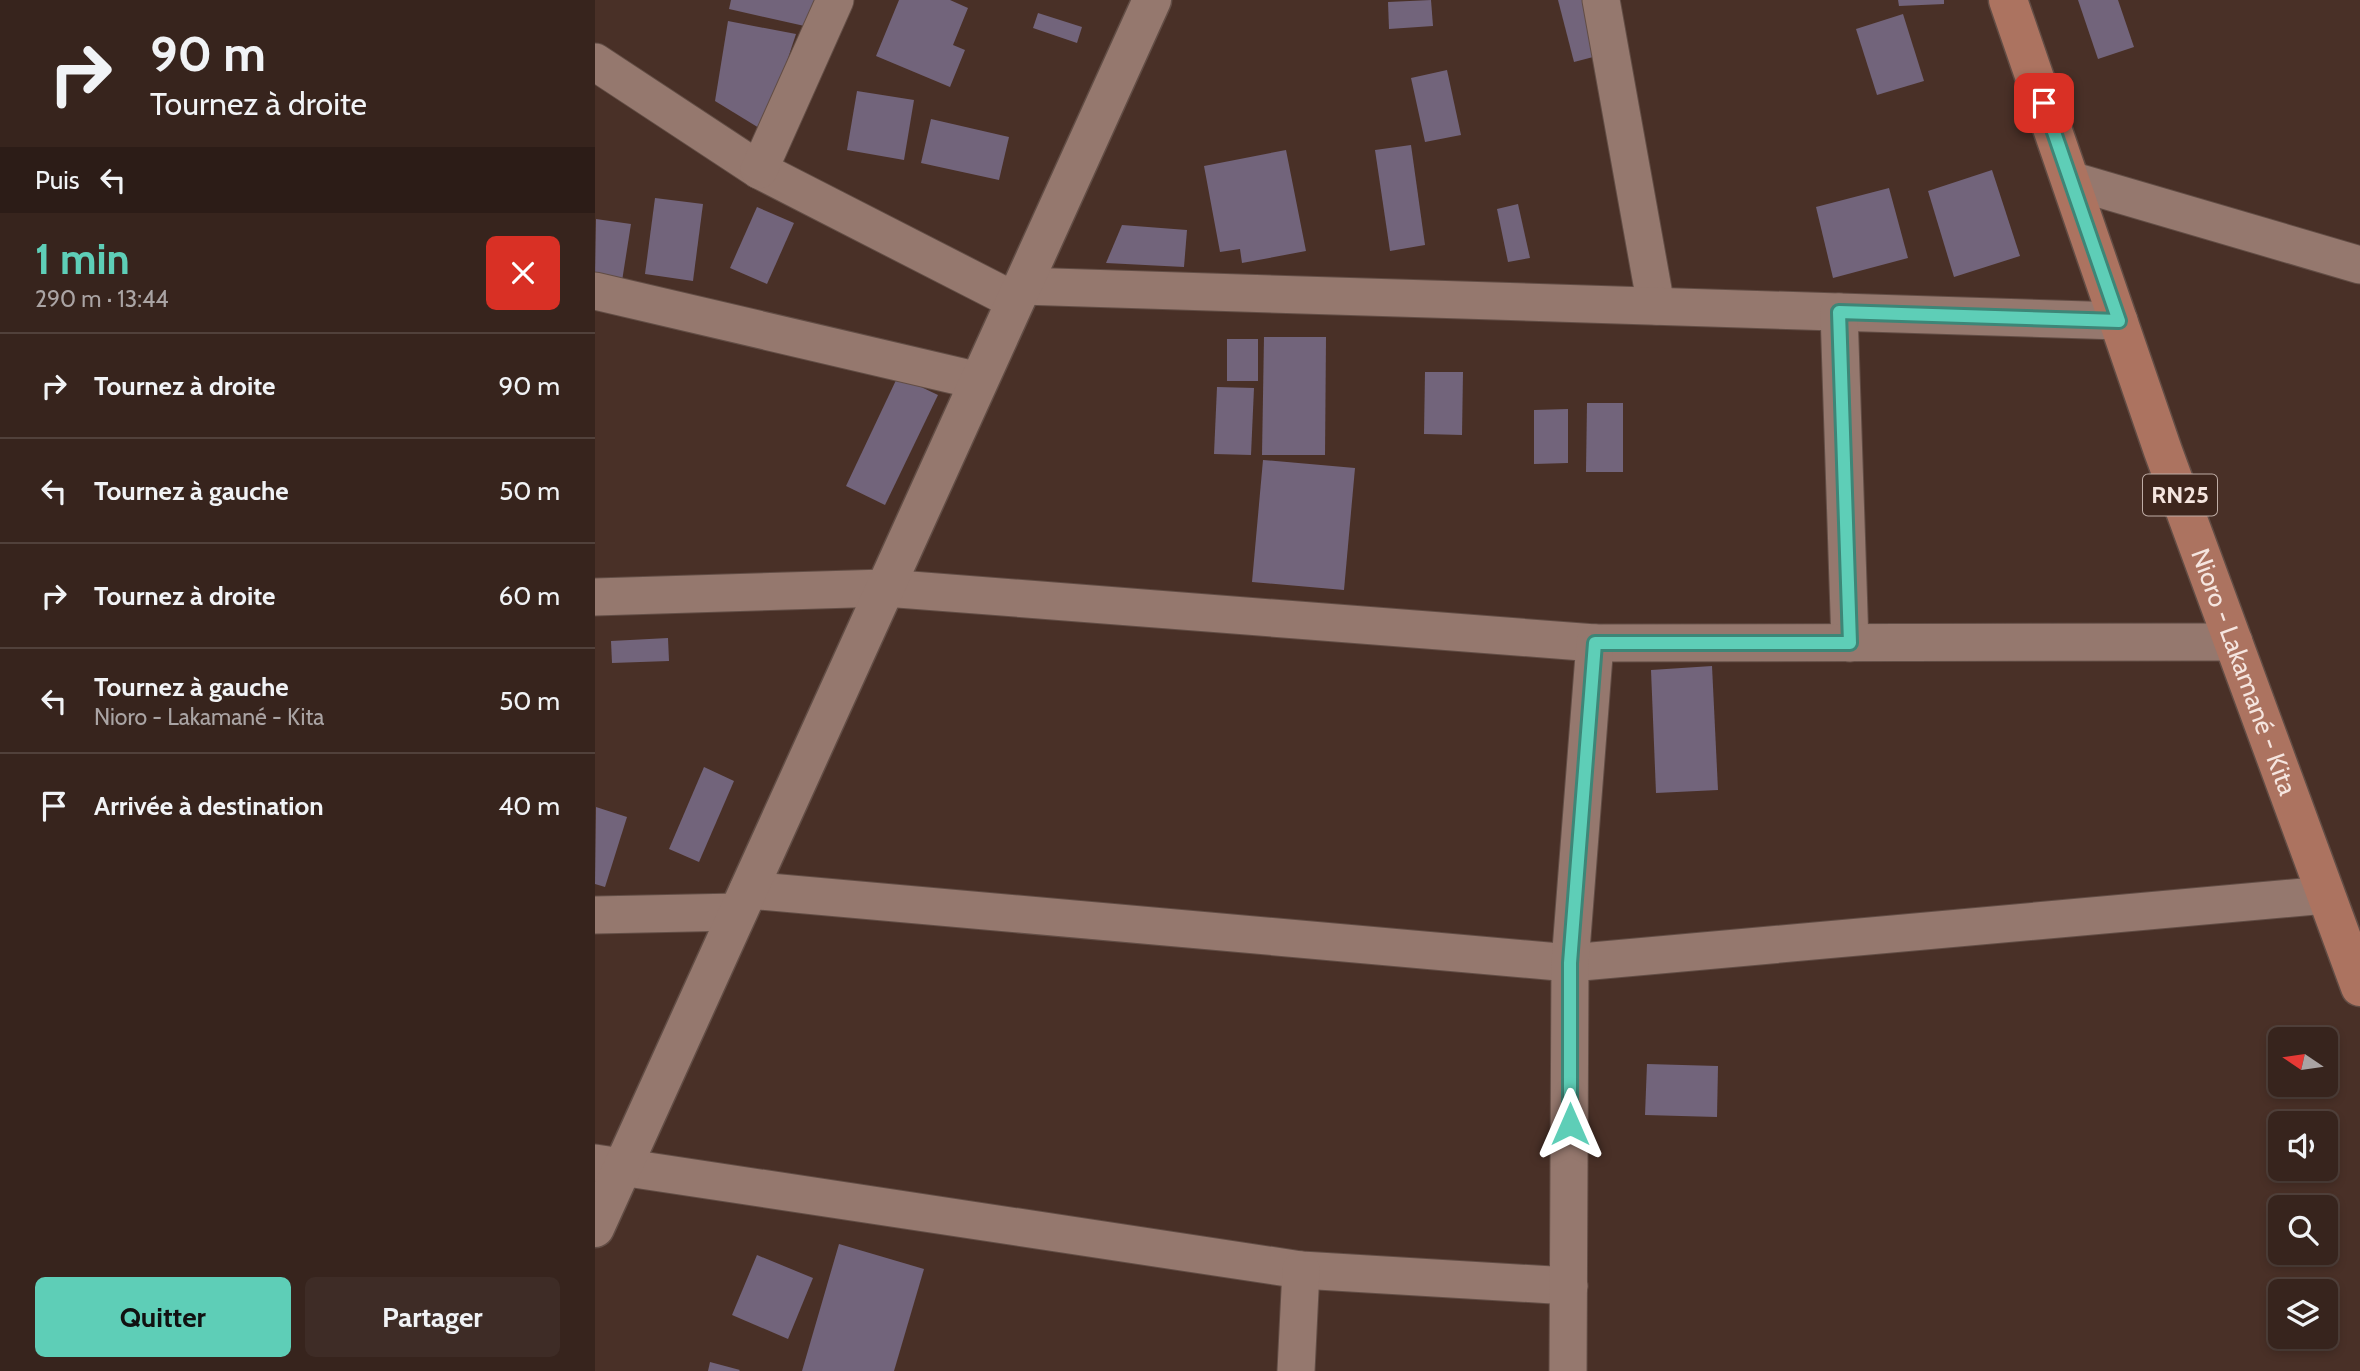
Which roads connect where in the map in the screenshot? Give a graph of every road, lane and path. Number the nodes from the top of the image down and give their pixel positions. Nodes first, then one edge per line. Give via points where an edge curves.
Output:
1 (835, 0) edge
2 (1152, 0) edge
3 (1601, 0) edge
4 (2008, 0) edge
5 (595, 61) edge
6 (759, 170) junction
7 (2070, 180) junction
8 (2360, 265) edge
9 (595, 291) edge
10 (1019, 293) junction
11 (1655, 306) junction
12 (1839, 312) junction
13 (2119, 321) junction
14 (979, 381) junction
15 (885, 588) junction
16 (595, 597) edge
17 (2234, 642) junction
18 (1595, 643) junction
19 (1850, 643) junction
20 (2326, 895) junction
21 (743, 901) junction
22 (595, 915) edge
23 (1570, 963) junction
24 (2360, 987) edge
25 (609, 1166) edge
26 (595, 1228) edge
27 (1301, 1270) junction
28 (1569, 1286) junction
29 (1296, 1371) edge
30 (1568, 1371) edge

1 - 6 street
2 - 10 main road
3 - 11 street
4 - 7 main road, Nioro - Lakamané - Kita / RN25
5 - 6 street
6 - 10 street
7 - 8 street
7 - 13 main road, Nioro - Lakamané - Kita / RN25
9 - 14 street
10 - 11 street
10 - 14 main road
11 - 12 street
12 - 13 street
12 - 19 street
13 - 17 main road, Nioro - Lakamané - Kita / RN25
14 - 15 main road
15 - 16 street
15 - 18 street
15 - 21 main road
17 - 19 street
17 - 20 main road, Nioro - Lakamané - Kita / RN25
18 - 19 street
18 - 23 street
20 - 23 street
20 - 24 main road, Nioro - Lakamané - Kita / RN25
21 - 22 street
21 - 23 street
21 - 25 main road
23 - 28 street
25 - 26 main road
25 - 27 street
27 - 28 street
27 - 29 street
28 - 30 street

